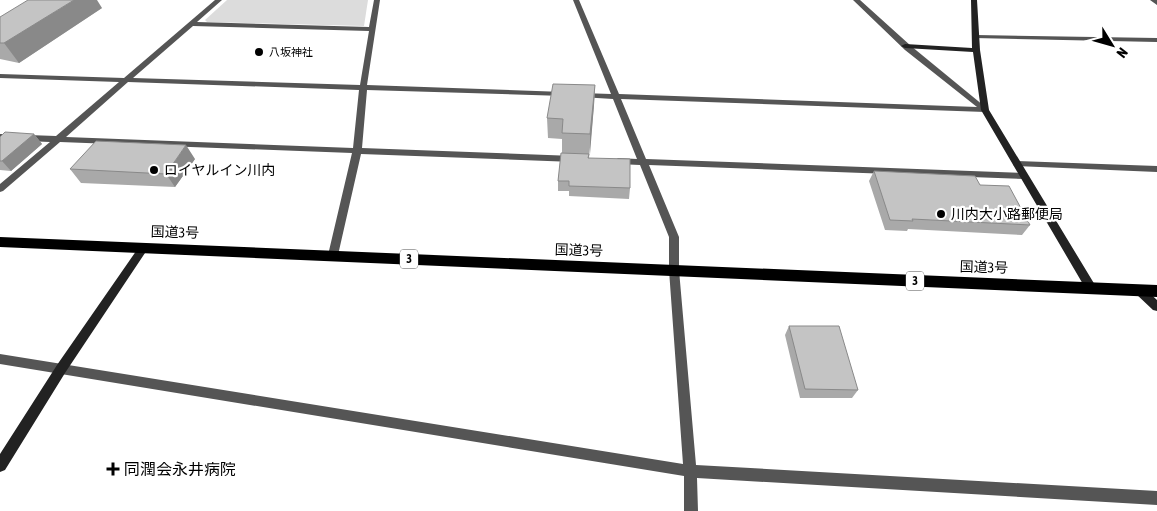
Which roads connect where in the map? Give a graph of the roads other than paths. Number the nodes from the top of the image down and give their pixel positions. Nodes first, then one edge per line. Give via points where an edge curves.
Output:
1 (219, 0) edge
2 (377, 0) edge
3 (576, 0) edge
4 (856, 0) edge
5 (974, 0) edge
6 (1153, 0) edge
7 (1157, 3) edge
8 (190, 24) junction
9 (372, 29) junction
10 (976, 37) junction
11 (1157, 40) edge
12 (906, 47) junction
13 (976, 50) junction
14 (0, 76) edge
15 (127, 80) junction
16 (362, 89) junction
17 (615, 96) junction
18 (985, 110) junction
19 (0, 137) edge
20 (57, 139) junction
21 (357, 151) junction
22 (584, 160) edge
23 (604, 160) edge
24 (643, 162) junction
25 (1017, 164) junction
26 (1157, 169) edge
27 (1024, 176) junction
28 (0, 189) edge
29 (0, 242) edge
30 (144, 247) junction
31 (333, 255) junction
32 (674, 270) junction
33 (1091, 288) junction
34 (1138, 290) junction
35 (1157, 291) edge
36 (1157, 307) edge
37 (0, 360) edge
38 (61, 369) junction
39 (0, 466) edge
40 (690, 471) junction
41 (1157, 498) edge
42 (691, 511) edge

1 - 8 street
2 - 9 street
3 - 17 street
4 - 12 street
5 - 10 street
6 - 7 street
8 - 9 street
8 - 15 street
9 - 16 street
10 - 11 street
10 - 13 street
12 - 13 street
12 - 18 street
13 - 18 street
14 - 15 street
15 - 16 street
15 - 20 street
16 - 17 street
16 - 21 street
17 - 18 street
17 - 24 street
18 - 25 street
19 - 20 street
20 - 21 street
20 - 28 street
21 - 22 street
21 - 31 street
23 - 24 street
24 - 27 street
24 - 32 street via 674,237
25 - 26 street
25 - 27 street
27 - 33 street
29 - 30 highway, 国道3号 / 3
30 - 31 highway, 国道3号 / 3
30 - 38 street
31 - 32 highway, 国道3号 / 3
32 - 33 highway, 国道3号 / 3
32 - 40 street
33 - 34 highway, 国道3号 / 3
34 - 35 highway, 国道3号 / 3
34 - 36 street
37 - 38 street
38 - 39 street
38 - 40 street
40 - 41 street
40 - 42 street

